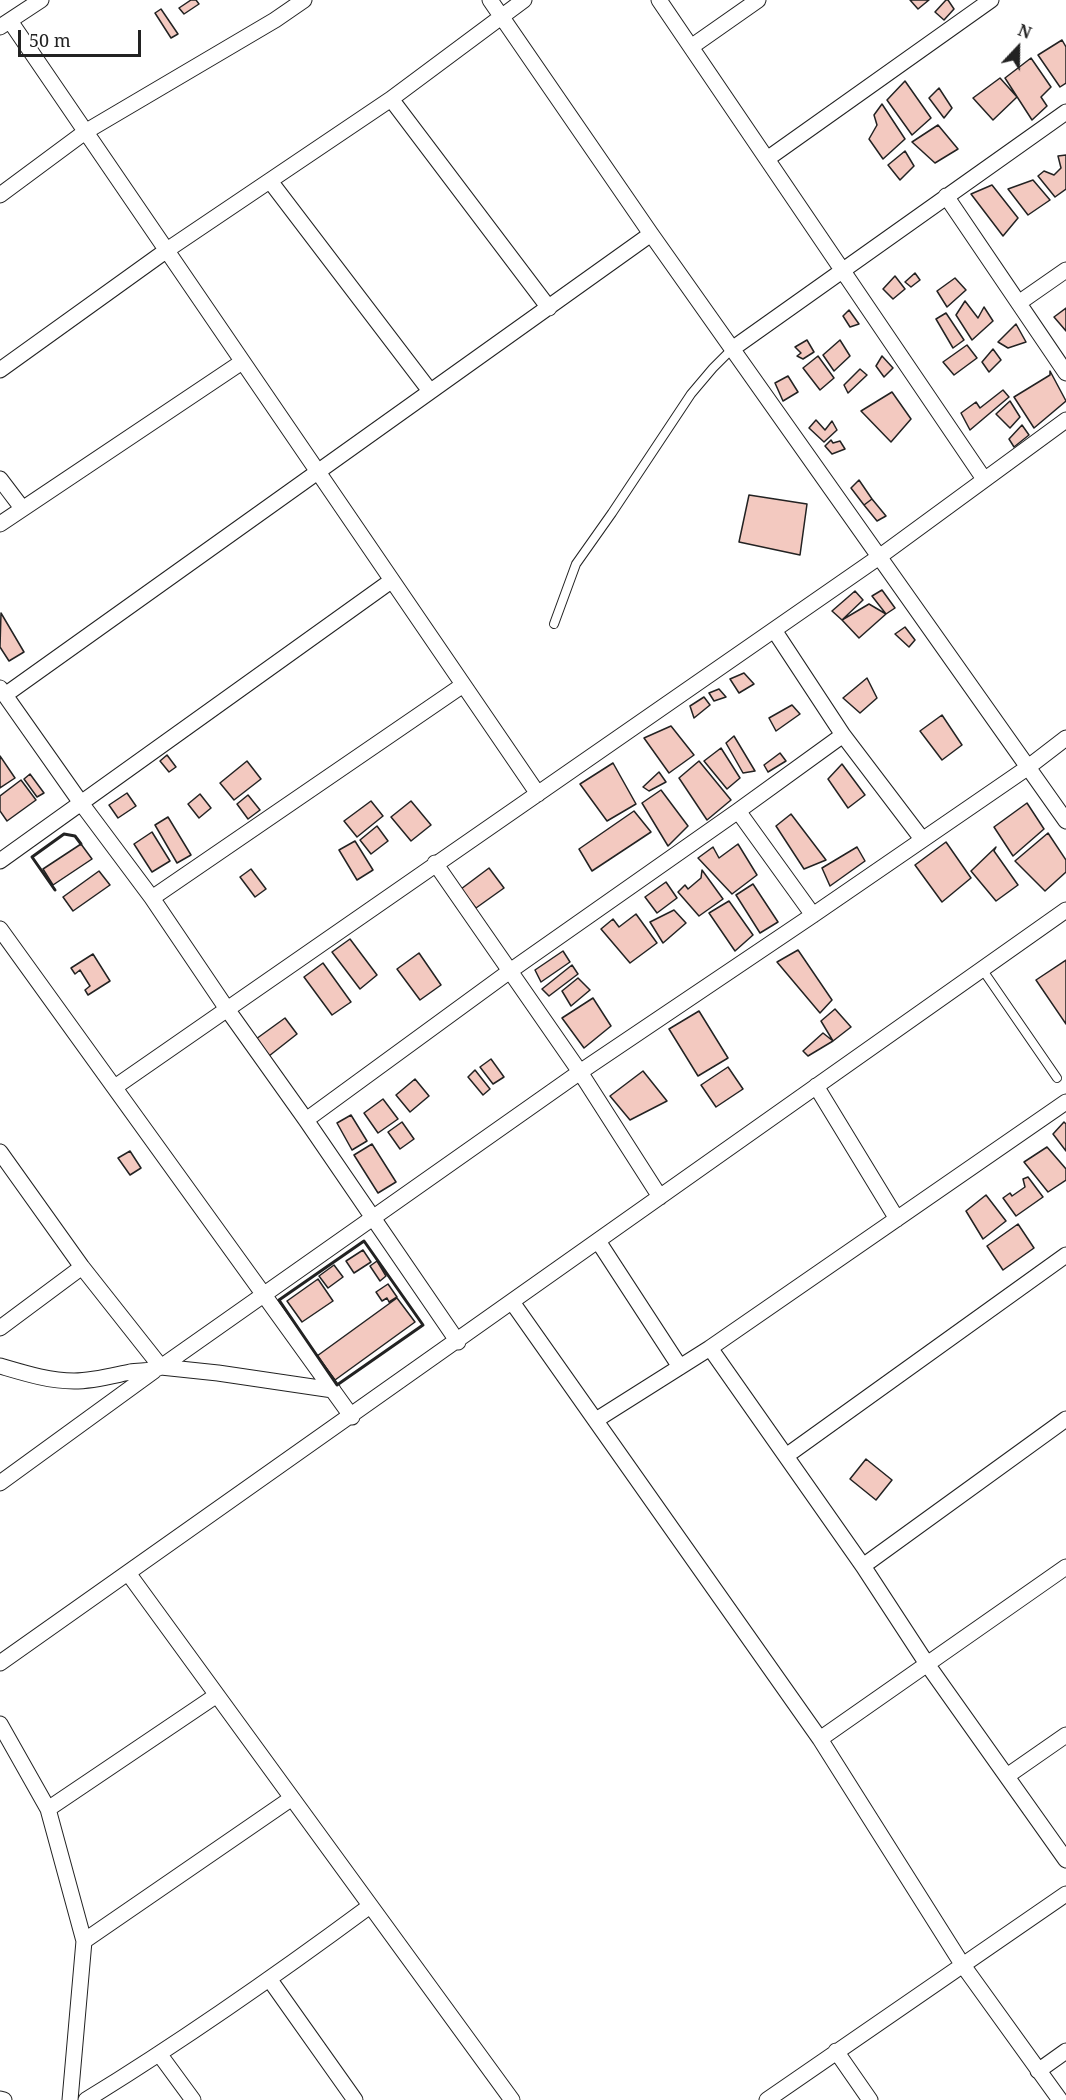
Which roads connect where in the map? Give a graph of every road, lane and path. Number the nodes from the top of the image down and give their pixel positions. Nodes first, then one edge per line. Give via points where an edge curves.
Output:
1 (41, 0) edge
2 (304, 0) edge
3 (490, 0) edge
4 (524, 0) edge
5 (659, 0) edge
6 (758, 0) edge
7 (991, 0) edge
8 (502, 15) junction
9 (5, 24) edge
10 (691, 47) junction
11 (391, 99) junction
12 (1066, 112) edge
13 (85, 132) junction
14 (767, 159) junction
15 (270, 181) junction
16 (0, 195) edge
17 (946, 196) junction
18 (651, 234) junction
19 (167, 250) junction
20 (842, 270) junction
21 (1066, 270) edge
22 (1020, 302) junction
23 (549, 308) junction
24 (732, 349) junction
25 (243, 362) junction
26 (0, 370) edge
27 (1066, 374) edge
28 (430, 391) junction
29 (1066, 420) edge
30 (317, 472) junction
31 (984, 478) junction
32 (0, 479) edge
33 (22, 508) junction
34 (0, 524) edge
35 (879, 557) junction
36 (391, 581) junction
37 (554, 624) dead end
38 (774, 630) junction
39 (463, 685) junction
40 (2, 691) edge
41 (843, 735) junction
42 (1066, 738) edge
43 (1027, 768) junction
44 (538, 794) junction
45 (81, 803) junction
46 (738, 811) junction
47 (1066, 821) edge
48 (922, 839) junction
49 (0, 861) edge
50 (435, 863) junction
51 (152, 898) junction
52 (1066, 910) edge
53 (813, 915) junction
54 (0, 929) edge
55 (982, 969) junction
56 (510, 971) junction
57 (226, 1009) junction
58 (580, 1072) junction
59 (1057, 1078) dead end
60 (816, 1086) junction
61 (115, 1087) junction
62 (1066, 1102) edge
63 (306, 1120) junction
64 (2, 1159) edge
65 (660, 1197) junction
66 (372, 1217) junction
67 (897, 1219) junction
68 (598, 1241) junction
69 (1066, 1255) edge
70 (82, 1267) junction
71 (265, 1294) junction
72 (512, 1302) junction
73 (0, 1328) edge
74 (458, 1342) junction
75 (710, 1348) junction
76 (0, 1366) edge
77 (680, 1367) junction
78 (158, 1369) junction
79 (333, 1390) junction
80 (352, 1416) junction
81 (1066, 1419) edge
82 (596, 1420) junction
83 (786, 1456) junction
84 (0, 1483) edge
85 (863, 1566) junction
86 (1066, 1568) edge
87 (128, 1573) junction
88 (0, 1663) edge
89 (927, 1664) junction
90 (217, 1695) junction
91 (0, 1725) edge
92 (1066, 1735) edge
93 (820, 1739) junction
94 (1007, 1776) junction
95 (292, 1798) junction
96 (48, 1809) junction
97 (1066, 1860) edge
98 (1066, 1894) edge
99 (370, 1906) junction
100 (84, 1941) junction
101 (962, 1964) junction
102 (270, 1980) junction
103 (1066, 2050) edge
104 (837, 2051) junction
105 (159, 2055) junction
106 (1038, 2071) junction
107 (70, 2100) edge
108 (86, 2100) edge
109 (193, 2100) edge
110 (356, 2100) edge
111 (512, 2100) edge
112 (767, 2100) edge
113 (870, 2100) edge
114 (1060, 2100) edge

1 - 9 street
2 - 13 street
3 - 8 street
4 - 8 street
5 - 10 street
6 - 10 street
7 - 14 street
8 - 11 street
8 - 18 street
9 - 13 street
10 - 14 street
11 - 15 street
11 - 23 street
12 - 17 street
13 - 16 street
13 - 19 street
14 - 20 street
15 - 19 street
15 - 28 street
17 - 20 street
17 - 22 street
18 - 23 street
18 - 24 street
19 - 25 street
19 - 26 street
20 - 24 street
20 - 31 street
21 - 22 street
22 - 27 street
23 - 28 street
24 - 35 street
24 - 37 lane via 691,394 576,564
25 - 30 street
25 - 33 street
28 - 30 street
29 - 31 street
30 - 36 street
30 - 40 street
31 - 35 street
32 - 33 street
33 - 34 street
35 - 38 street
35 - 43 street
36 - 39 street
36 - 45 street
38 - 41 street
38 - 44 street
39 - 44 street
39 - 51 street
40 - 45 street
41 - 46 street
41 - 48 street
42 - 43 street
43 - 47 street
43 - 48 street
44 - 50 street
45 - 49 street
45 - 51 street
46 - 53 street
46 - 56 street
48 - 53 street
50 - 56 street
50 - 57 street
51 - 57 street
52 - 55 street
53 - 58 street
54 - 61 street
55 - 59 lane
55 - 60 street
56 - 58 street
56 - 63 street
57 - 61 street
57 - 63 street
58 - 65 street
58 - 66 street
60 - 65 street
60 - 67 street
61 - 71 street
62 - 67 street
63 - 66 street
64 - 70 street
65 - 68 street
66 - 71 street
66 - 74 street
67 - 75 street
68 - 72 street
68 - 77 street
69 - 83 street
70 - 73 street
70 - 78 street
71 - 78 street
71 - 79 street
72 - 74 street
72 - 82 street
74 - 80 street
75 - 77 street
75 - 83 street
76 - 78 street via 73,1381
77 - 82 street
78 - 79 street via 218,1373
78 - 84 street
79 - 80 street
80 - 87 street
81 - 85 street
82 - 93 street
83 - 85 street
85 - 89 street
86 - 89 street
87 - 88 street
87 - 90 street
89 - 93 street
89 - 94 street
90 - 95 street
90 - 96 street
91 - 96 street
92 - 94 street
93 - 101 street
94 - 97 street
95 - 99 street
95 - 100 street
96 - 100 street
98 - 101 street
99 - 102 street
99 - 111 street
100 - 107 street
101 - 104 street
101 - 106 street
102 - 105 street
102 - 110 street
103 - 106 street
104 - 112 street
104 - 113 street
105 - 108 street
105 - 109 street
106 - 114 street

